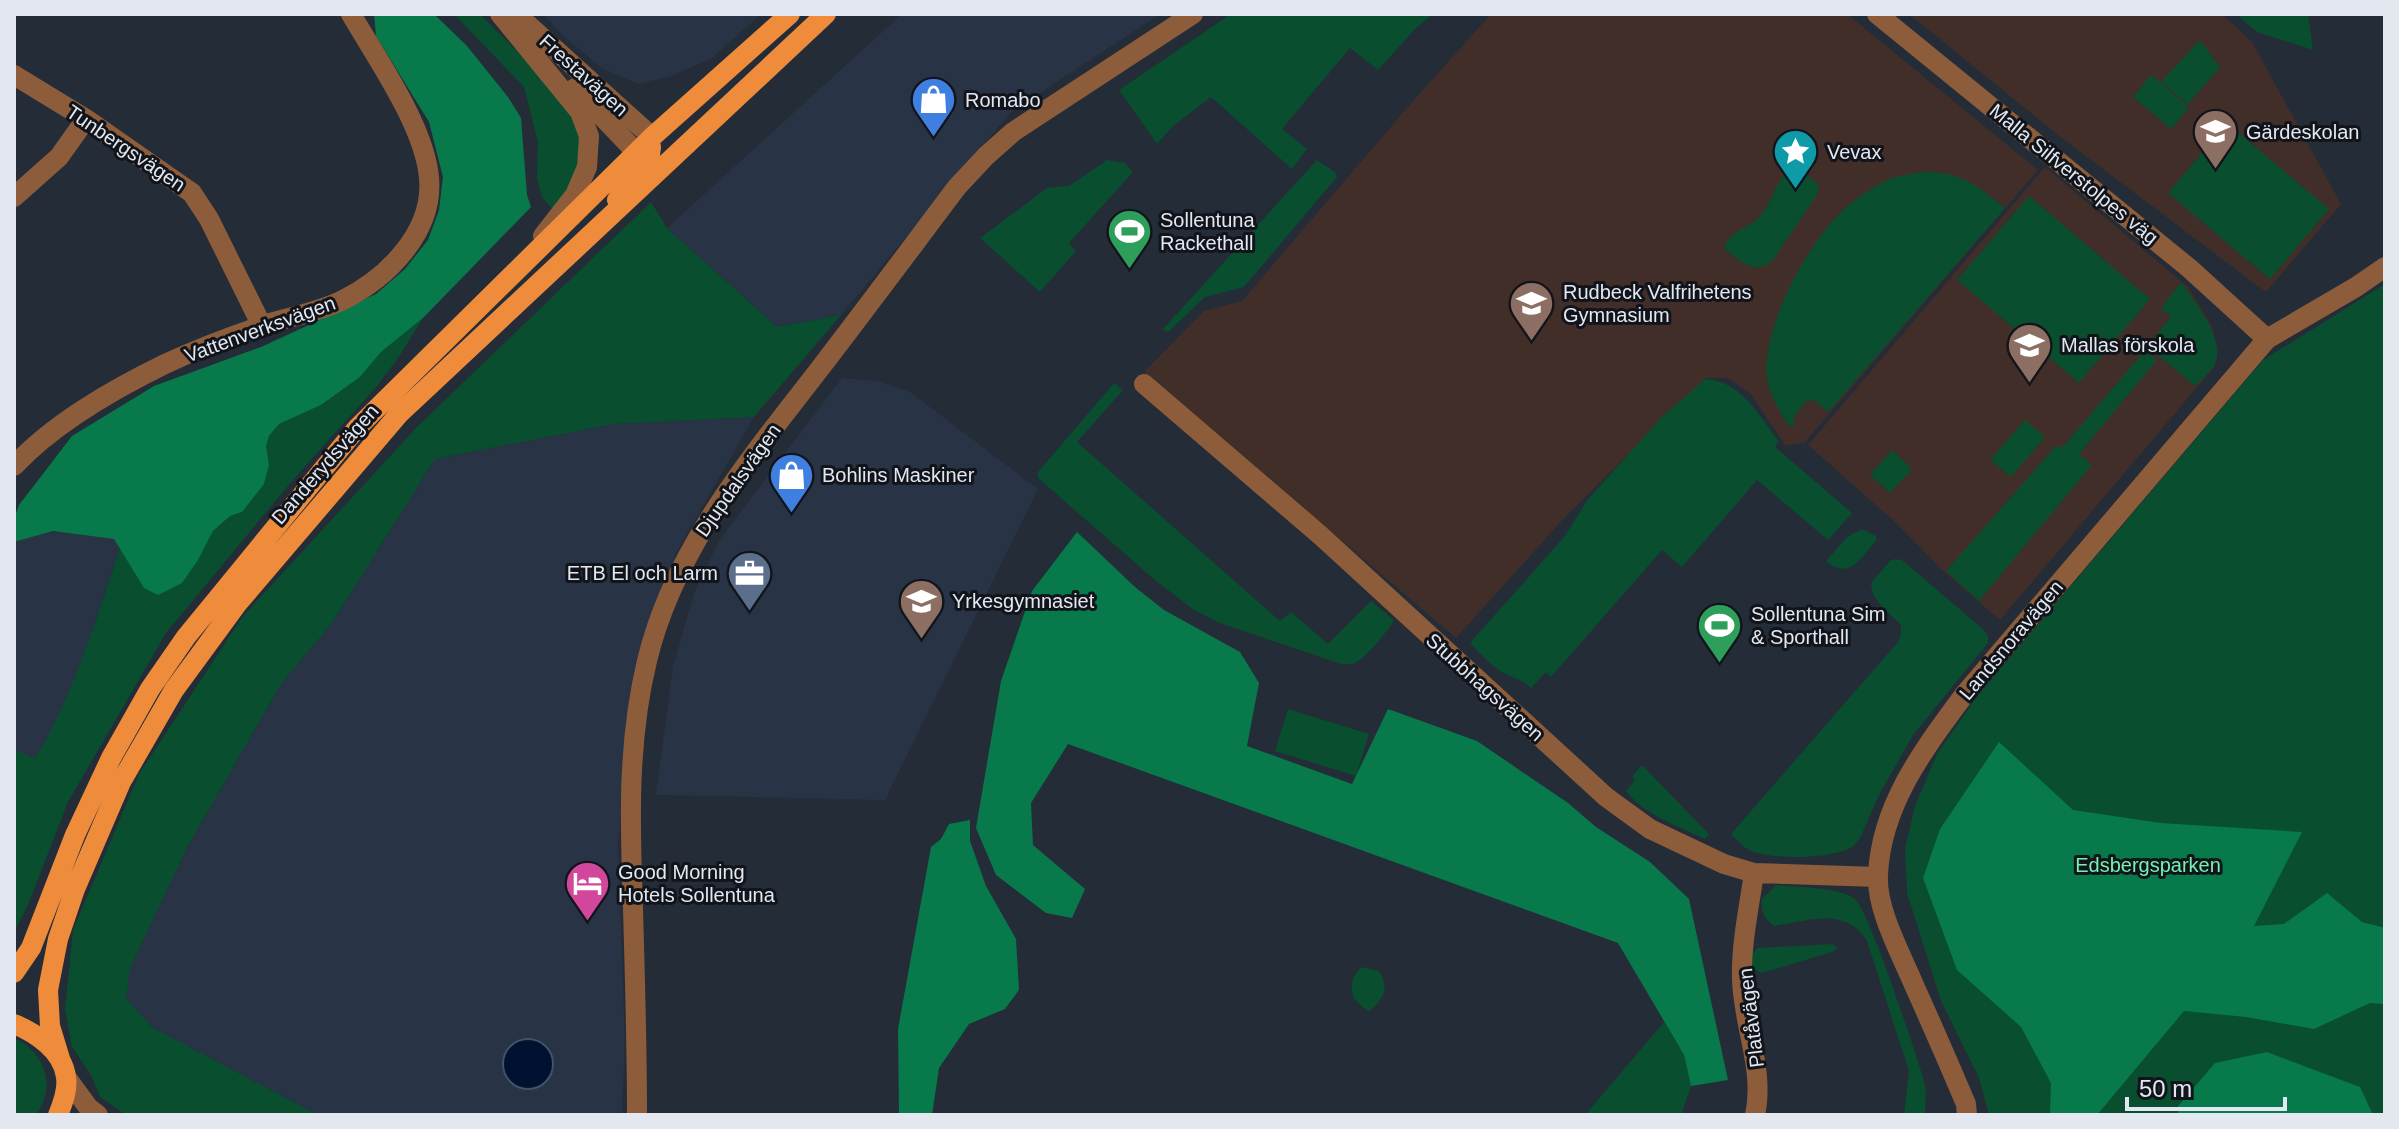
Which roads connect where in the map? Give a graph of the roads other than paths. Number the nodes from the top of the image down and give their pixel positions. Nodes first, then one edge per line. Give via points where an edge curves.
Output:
1 (351, 14) edge
2 (500, 14) edge
3 (790, 14) edge
4 (826, 14) edge
5 (1193, 14) edge
6 (1877, 14) edge
7 (516, 24) edge
8 (14, 75) edge
9 (86, 119) junction
10 (691, 143) junction
11 (646, 148) junction
12 (14, 197) edge
13 (589, 239) junction
14 (519, 267) junction
15 (2385, 267) edge
16 (262, 326) junction
17 (2267, 339) junction
18 (1144, 384) dead end
19 (14, 466) edge
20 (1754, 873) junction
21 (1878, 877) junction
22 (14, 973) edge
23 (14, 1024) edge
24 (64, 1069) junction
25 (58, 1115) edge
26 (98, 1115) edge
27 (637, 1115) edge
28 (1755, 1115) edge
29 (1967, 1115) edge

1 - 16 street, Vattenverksvägen via 418,133 429,178 428,204 408,248 367,285 342,301
2 - 7 street, Frestavägen
3 - 11 main road, Danderydsvägen
4 - 10 main road, Danderydsvägen
5 - 27 street, Djupdalsvägen via 1016,130 986,156 762,444 690,551 655,632 632,749
6 - 17 street, Malla Silfverstolpes väg via 2189,268
7 - 11 street, Frestavägen
7 - 14 street, Frestavägen via 580,112 589,136 587,167 575,195
8 - 9 street, Tunbergsvägen
9 - 12 street via 59,157
9 - 16 street, Tunbergsvägen via 192,193
10 - 11 main road
10 - 13 main road, Danderydsvägen
11 - 13 main road
11 - 14 main road, Danderydsvägen
13 - 24 main road, Danderydsvägen via 399,414 237,604 174,690 121,782 58,939 48,990 50,1026
14 - 22 main road, Danderydsvägen via 357,428 186,637 111,758 31,948
15 - 17 street, Landsnoravägen
16 - 19 street, Vattenverksvägen via 166,364 68,419
17 - 21 street, Landsnoravägen via 1964,695 1919,756 1894,806
18 - 20 street, Stubbhagsvägen via 1320,535 1606,797 1664,836
20 - 21 street, Stubbhagsvägen
20 - 28 street, Platåvägen via 1742,978 1759,1086
21 - 29 street, Landsnoravägen via 1893,938
23 - 24 main road via 46,1042
24 - 25 main road via 65,1098
24 - 26 street

